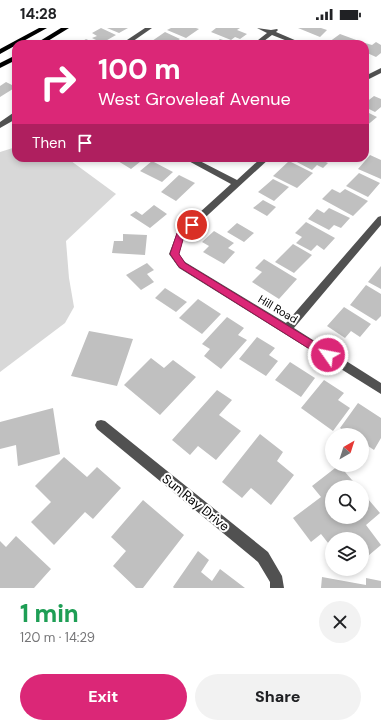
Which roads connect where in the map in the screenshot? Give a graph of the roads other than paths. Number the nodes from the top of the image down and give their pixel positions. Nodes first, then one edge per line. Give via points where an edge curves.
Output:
1 (44, 28) edge
2 (66, 28) edge
3 (149, 28) edge
4 (260, 28) edge
5 (274, 30) edge
6 (22, 40) edge
7 (45, 40) edge
8 (130, 40) edge
9 (261, 40) edge
10 (293, 40) edge
11 (12, 45) edge
12 (0, 52) edge
13 (12, 58) edge
14 (0, 66) edge
15 (381, 70) edge
16 (369, 71) edge
17 (373, 73) junction
18 (369, 76) edge
19 (12, 118) edge
20 (0, 126) edge
21 (195, 162) edge
22 (262, 162) edge
23 (238, 184) junction
24 (381, 220) edge
25 (287, 329) junction
26 (381, 389) edge
27 (101, 425) dead end
28 (276, 588) edge

1 - 6 main road
2 - 7 main road
3 - 8 street
4 - 5 street
5 - 9 street
5 - 10 street
11 - 12 main road
13 - 14 main road
15 - 17 street
16 - 17 street
17 - 18 street
19 - 20 street
21 - 23 street
22 - 23 street
23 - 25 street, Hill Road via 180,235 174,254 182,265
24 - 25 street
25 - 26 street, Hill Road
27 - 28 street, Sun Ray Drive via 263,557 277,581

